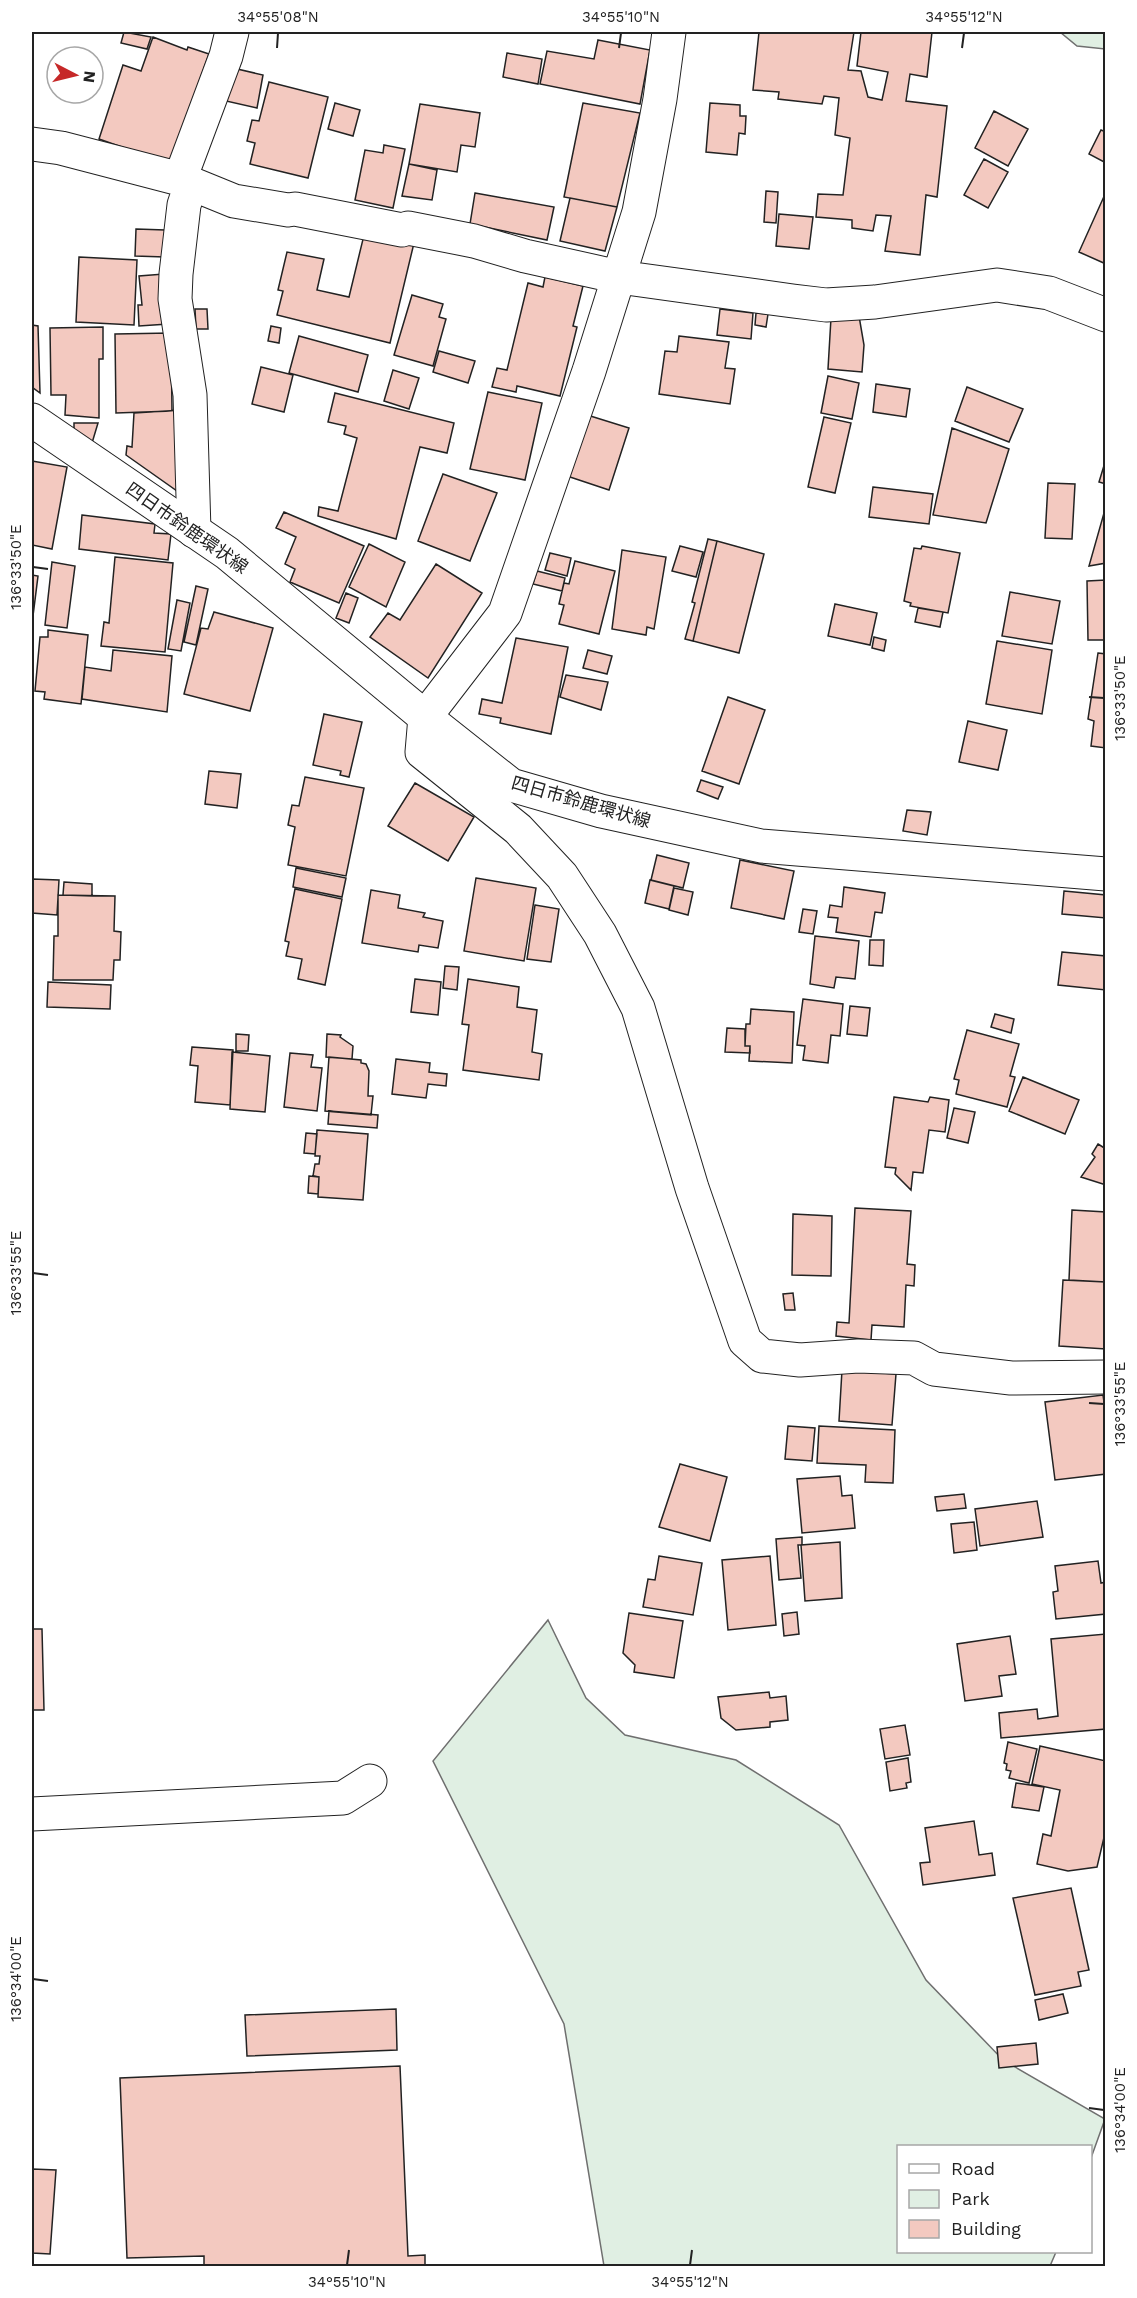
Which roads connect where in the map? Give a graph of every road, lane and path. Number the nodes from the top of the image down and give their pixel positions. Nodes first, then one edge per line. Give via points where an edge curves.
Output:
1 (232, 32) edge
2 (669, 32) edge
3 (32, 144) edge
4 (185, 181) junction
5 (619, 277) junction
6 (1106, 315) edge
7 (32, 420) edge
8 (195, 531) junction
9 (425, 717) junction
10 (1106, 874) edge
11 (1106, 1377) edge
12 (370, 1781) dead end
13 (32, 1814) edge

1 - 4 street
2 - 5 street via 648,170
3 - 4 street
4 - 5 street via 234,201 419,230
4 - 8 street via 175,299 190,395
5 - 6 street via 826,305 875,303 997,285 1049,293
5 - 9 street via 505,613
7 - 8 street, 四日市鈴鹿環状線
8 - 9 street, 四日市鈴鹿環状線 via 227,553
9 - 10 street, 四日市鈴鹿環状線 via 511,785 623,816 760,846
9 - 11 street via 422,752 518,829 555,868 617,966 638,1008 692,1188 745,1341 762,1356 800,1360 914,1358 934,1369 1011,1378
12 - 13 street via 343,1798

